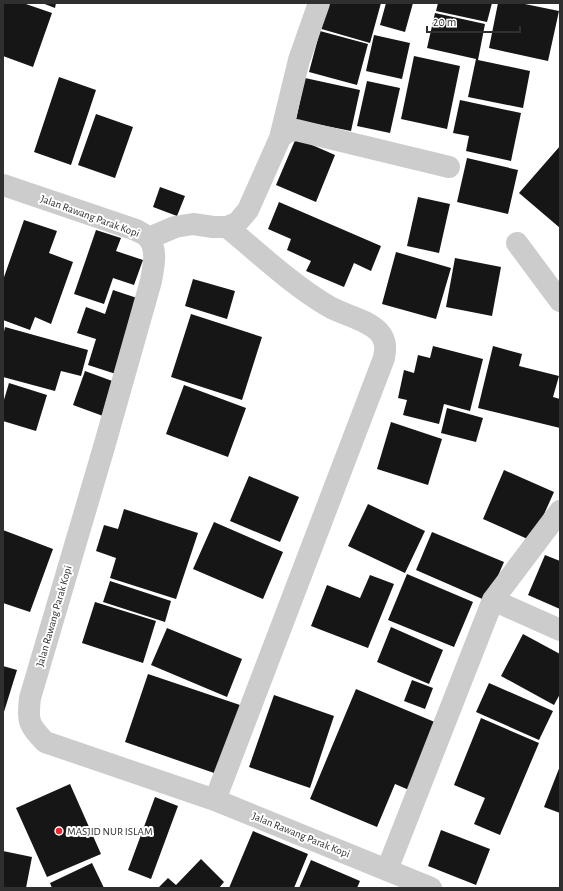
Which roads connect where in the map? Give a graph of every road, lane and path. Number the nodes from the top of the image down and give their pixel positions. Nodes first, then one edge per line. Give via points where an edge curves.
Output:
1 (319, 3) edge
2 (280, 138) junction
3 (449, 167) dead end
4 (3, 185) edge
5 (227, 227) junction
6 (149, 238) junction
7 (517, 243) dead end
8 (560, 301) edge
9 (560, 511) edge
10 (493, 600) junction
11 (560, 630) edge
12 (216, 800) junction
13 (387, 870) junction
14 (431, 888) edge

1 - 2 street via 299,60
2 - 3 street via 287,132 296,130
2 - 5 street via 248,210 237,223
4 - 6 street, Jalan Rawang Parak Kopi via 136,230
5 - 6 street via 213,228 193,224 175,227
5 - 12 street via 294,282 328,306 372,326 384,340 386,350
6 - 12 street, Jalan Rawang Parak Kopi via 153,245 154,257 151,281 30,698 28,715 32,728 45,742
7 - 8 street
9 - 10 street
10 - 11 street
10 - 13 street
12 - 13 street, Jalan Rawang Parak Kopi
13 - 14 street, Jalan Rawang Parak Kopi

